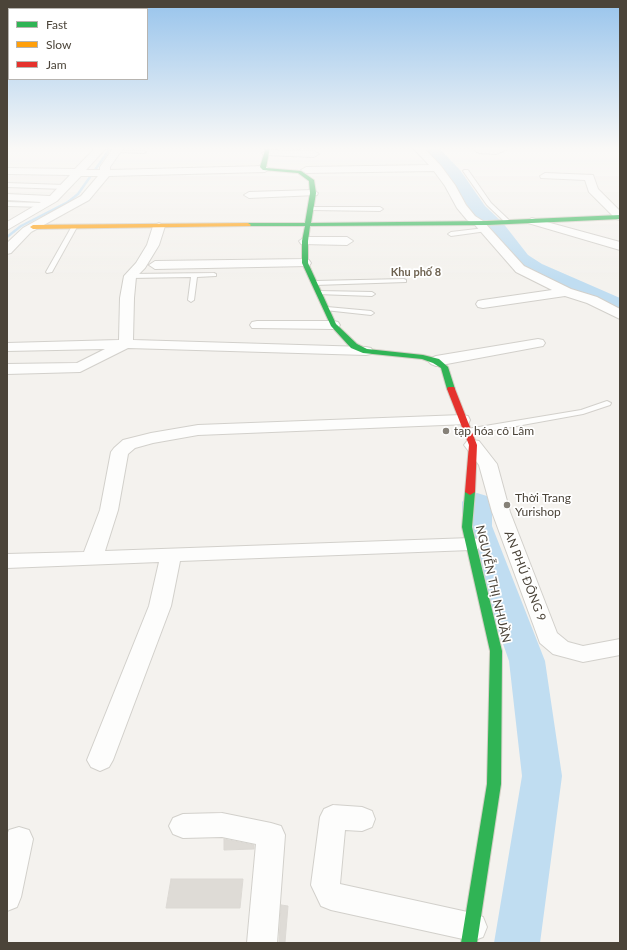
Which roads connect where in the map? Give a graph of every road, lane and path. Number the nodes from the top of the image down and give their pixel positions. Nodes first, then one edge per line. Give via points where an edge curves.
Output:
1 (60, 191) edge
2 (89, 191) edge
3 (453, 191) edge
4 (480, 191) edge
5 (594, 191) edge
6 (313, 193) joint
7 (249, 195) dead end
8 (7, 197) edge
9 (49, 202) junction
10 (7, 204) edge
11 (311, 208) junction
12 (380, 209) dead end
13 (618, 213) edge
14 (532, 221) junction
15 (505, 222) junction
16 (309, 225) junction
17 (484, 225) junction
18 (159, 226) junction
19 (33, 227) junction
20 (74, 227) junction
21 (7, 228) edge
22 (451, 234) dead end
23 (305, 241) junction
24 (347, 241) dead end
25 (620, 246) edge
26 (7, 250) edge
27 (305, 263) junction
28 (155, 265) dead end
29 (49, 272) dead end
30 (214, 275) dead end
31 (130, 276) junction
32 (194, 276) junction
33 (404, 281) dead end
34 (315, 283) junction
35 (566, 292) junction
36 (319, 293) junction
37 (372, 294) dead end
38 (191, 300) dead end
39 (483, 304) dead end
40 (327, 308) junction
41 (371, 313) dead end
42 (620, 315) edge
43 (257, 325) dead end
44 (333, 325) junction
45 (538, 343) dead end
46 (126, 344) junction
47 (7, 347) edge
48 (366, 352) junction
49 (436, 361) junction
50 (7, 369) edge
51 (607, 403) dead end
52 (468, 432) junction
53 (471, 544) junction
54 (171, 555) junction
55 (92, 558) junction
56 (7, 561) edge
57 (620, 648) edge
58 (100, 760) dead end
59 (362, 819) dead end
60 (183, 826) dead end
61 (19, 839) dead end
62 (7, 897) edge
63 (471, 935) edge
64 (262, 943) edge

1 - 9 street
2 - 19 street via 84,198
3 - 17 street via 471,218
4 - 15 lane
5 - 13 street
6 - 7 street
6 - 11 street
8 - 9 street
9 - 10 lane
9 - 21 street
11 - 12 lane
11 - 16 street
13 - 14 street
14 - 15 street
14 - 25 street
15 - 17 street
16 - 17 street
16 - 18 street
16 - 23 street
17 - 22 lane
17 - 35 street via 520,269
18 - 20 street
18 - 31 street via 141,265
19 - 20 street
19 - 26 street
20 - 29 lane
23 - 24 street
23 - 27 street
27 - 28 street
27 - 34 street
30 - 32 lane
31 - 32 lane
31 - 46 street
32 - 38 lane
33 - 34 lane
34 - 36 street
35 - 39 street
35 - 42 street via 592,300
36 - 37 lane
36 - 40 street
40 - 41 lane
40 - 44 street
43 - 44 street
44 - 48 street via 354,346
45 - 49 street
46 - 47 street
46 - 48 street
46 - 50 street via 80,367
48 - 49 street via 423,357
49 - 52 street, NGUYỄN THỊ NHUẦN via 444,367
51 - 52 lane via 583,412
52 - 53 street, NGUYỄN THỊ NHUẦN via 467,527
52 - 55 street via 198,430 130,444 120,452 109,510
52 - 57 street, AN PHÚ ĐÔNG 9 via 488,464 501,512 548,637 561,648 583,654
53 - 54 street
53 - 63 street, NGUYỄN THỊ NHUẦN via 496,651 494,784
54 - 55 street
54 - 58 street via 160,606
55 - 56 street
59 - 63 street via 333,817 325,885 331,896
60 - 64 street via 222,825 271,835
61 - 62 street

